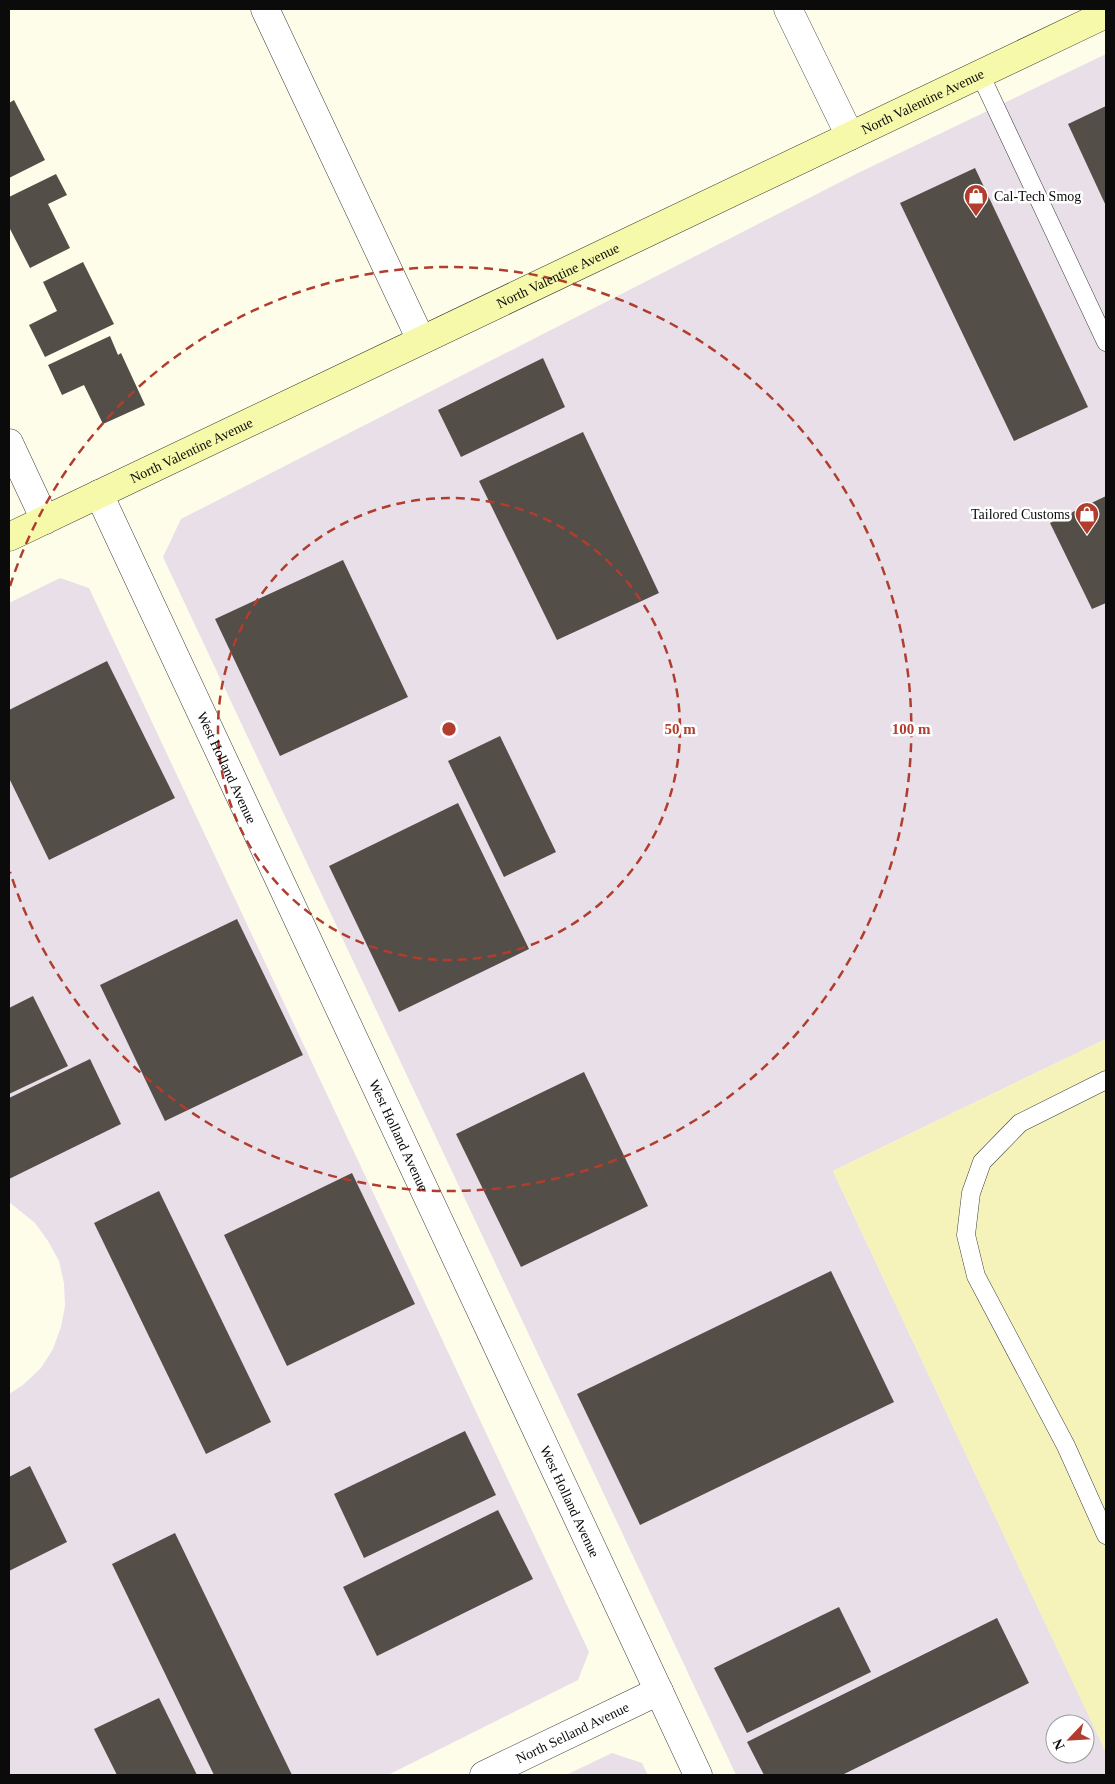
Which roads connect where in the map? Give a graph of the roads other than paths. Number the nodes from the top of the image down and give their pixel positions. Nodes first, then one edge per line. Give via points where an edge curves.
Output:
1 (265, 9) edge
2 (788, 9) edge
3 (1101, 13) edge
4 (980, 74) junction
5 (850, 136) junction
6 (421, 340) junction
7 (1106, 342) edge
8 (9, 443) edge
9 (98, 494) junction
10 (45, 520) junction
11 (9, 537) edge
12 (1106, 1080) edge
13 (1106, 1535) edge
14 (659, 1691) junction
15 (484, 1775) edge
16 (698, 1775) edge

1 - 6 street
2 - 5 street
3 - 4 street, North Valentine Avenue
4 - 5 street, North Valentine Avenue
4 - 7 lane
5 - 6 street, North Valentine Avenue
6 - 9 street, North Valentine Avenue
8 - 10 street
9 - 10 street, North Valentine Avenue
9 - 14 street, West Holland Avenue
10 - 11 street, North Valentine Avenue
12 - 13 lane via 1020,1123 982,1162 971,1193 966,1235 976,1276 1066,1446
14 - 15 street, North Selland Avenue
14 - 16 street, West Holland Avenue

